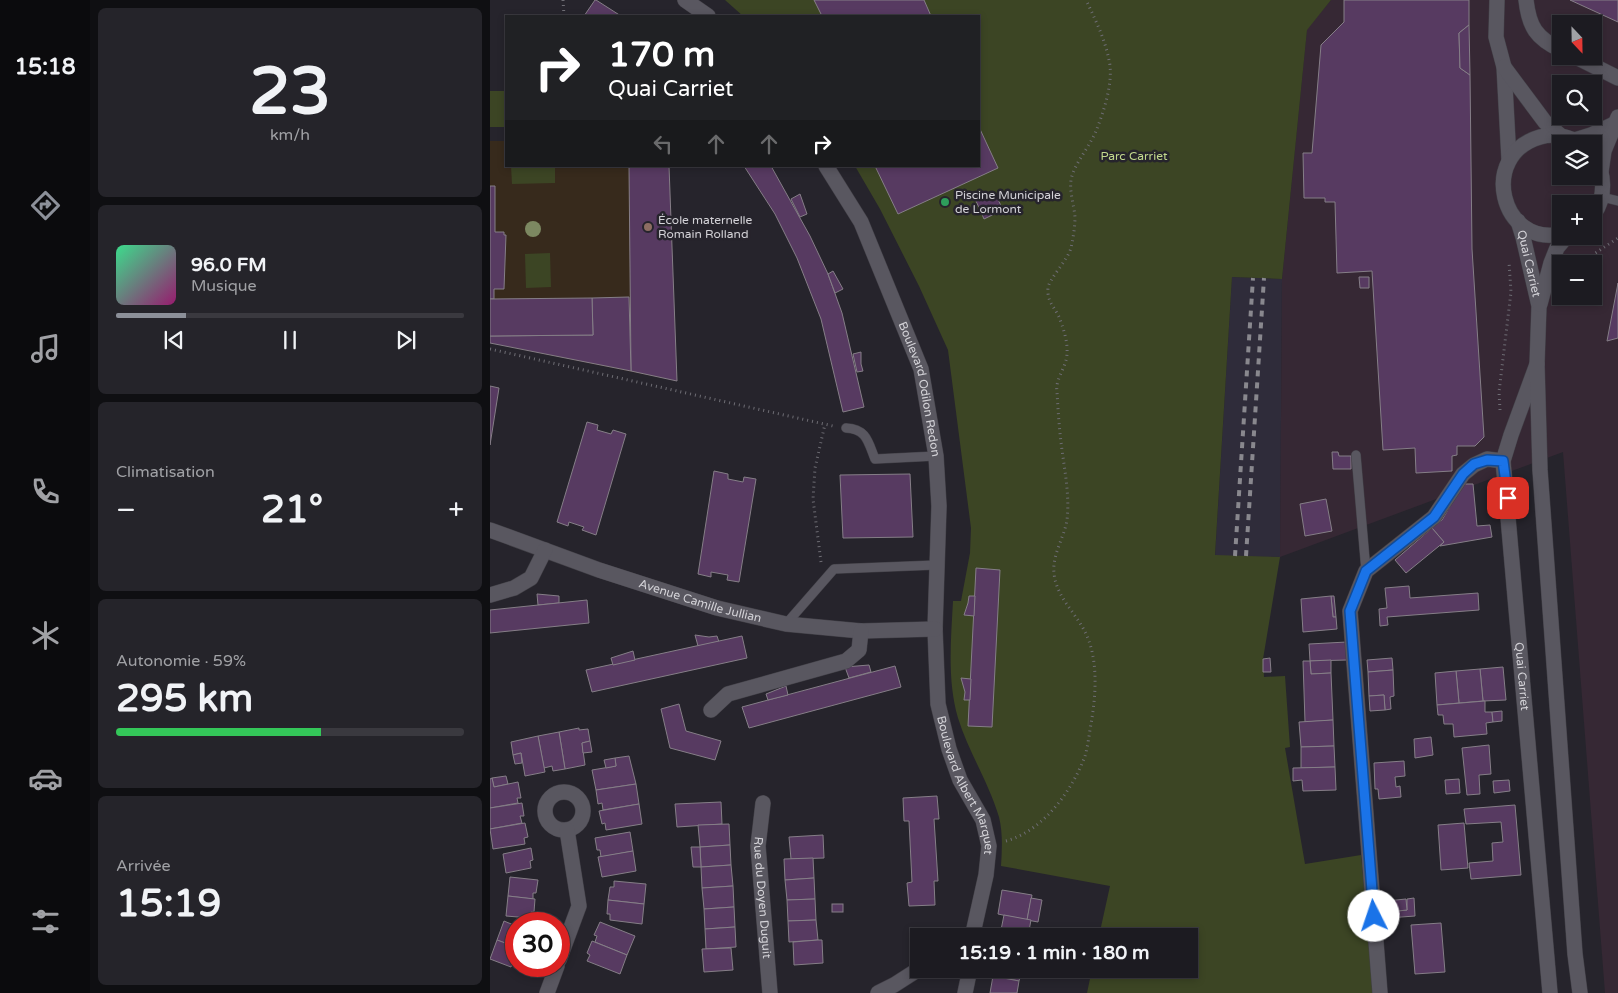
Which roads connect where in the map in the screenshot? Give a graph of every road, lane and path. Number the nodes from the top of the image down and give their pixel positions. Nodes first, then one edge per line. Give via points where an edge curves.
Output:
1 (564, 0) edge
2 (685, 0) edge
3 (1086, 0) edge
4 (1497, 0) edge
5 (1526, 0) edge
6 (564, 15) edge
7 (707, 15) edge
8 (1552, 46) edge
9 (1592, 65) edge
10 (1504, 67) junction
11 (1618, 78) edge
12 (1616, 121) edge
13 (1564, 135) edge
14 (1591, 135) edge
15 (1552, 137) edge
16 (1509, 160) junction
17 (1602, 165) edge
18 (827, 167) edge
19 (1602, 178) edge
20 (1602, 196) joint
21 (1618, 201) edge
22 (1518, 221) junction
23 (1552, 234) edge
24 (1618, 238) edge
25 (1560, 245) edge
26 (1592, 255) edge
27 (1510, 285) dead end
28 (1539, 306) junction
29 (490, 349) edge
30 (1537, 364) junction
31 (1500, 411) dead end
32 (825, 424) junction
33 (846, 428) joint
34 (1356, 455) dead end
35 (936, 456) junction
36 (1503, 461) junction
37 (490, 530) edge
38 (545, 550) junction
39 (936, 565) junction
40 (1366, 571) junction
41 (823, 581) junction
42 (490, 595) edge
43 (786, 624) junction
44 (935, 629) junction
45 (861, 631) junction
46 (711, 710) dead end
47 (763, 803) dead end
48 (567, 830) dead end
49 (989, 846) junction
50 (973, 928) edge
51 (570, 930) edge
52 (910, 975) edge
53 (553, 977) edge
54 (968, 978) edge
55 (547, 993) edge
56 (770, 993) edge
57 (878, 993) edge
58 (965, 993) edge
59 (1380, 993) edge
60 (1550, 993) edge
61 (1580, 993) edge

1 - 6 path
2 - 7 street
3 - 49 path via 1110,62 1108,98 1096,132 1071,177 1074,234 1069,255 1048,285 1049,302 1059,316 1068,353 1056,391 1067,521 1054,573 1060,592 1085,630 1096,684 1085,755 1072,783 1041,822 1025,834
4 - 10 street via 1496,38
5 - 8 street via 1528,17 1535,31
9 - 11 street
10 - 13 street via 1545,122
10 - 16 street
12 - 14 street
12 - 17 street
15 - 16 street via 1531,140
16 - 22 street, Quai Carriet via 1503,176 1503,192 1508,208
18 - 35 street, Boulevard Odilon Redon via 860,222 921,369
19 - 20 street
20 - 21 lane
22 - 23 street via 1529,230
22 - 28 street, Quai Carriet
24 - 26 path
25 - 28 street, Quai Carriet
27 - 31 path via 1499,392
28 - 30 street, Quai Carriet
29 - 32 path
30 - 36 street, Quai Carriet
30 - 61 street, Quai Carriet via 1541,480
32 - 33 path
32 - 41 path via 815,468 813,499
33 - 35 lane via 857,428 866,436 875,459
34 - 40 lane
35 - 39 street, Boulevard Odilon Redon via 939,506
36 - 40 street via 1487,460 1474,464 1463,474 1434,517
36 - 60 street, Quai Carriet
37 - 38 street, Avenue Camille Jullian
38 - 42 street via 531,578 514,588
38 - 43 street, Avenue Camille Jullian via 717,608
39 - 41 lane via 834,569
39 - 44 street, Boulevard Odilon Redon
40 - 59 street via 1350,611
41 - 43 lane
43 - 45 street, Avenue Camille Jullian
44 - 45 street, Avenue Camille Jullian
44 - 49 street, Boulevard Albert Marquet via 938,704 948,749 960,780 983,820
45 - 46 street via 859,650 846,661 728,694
47 - 56 street, Rue du Doyen Duguit via 758,846
48 - 51 street via 579,906
49 - 50 street, Boulevard Albert Marquet via 986,875
52 - 57 street
53 - 55 street
54 - 58 street

